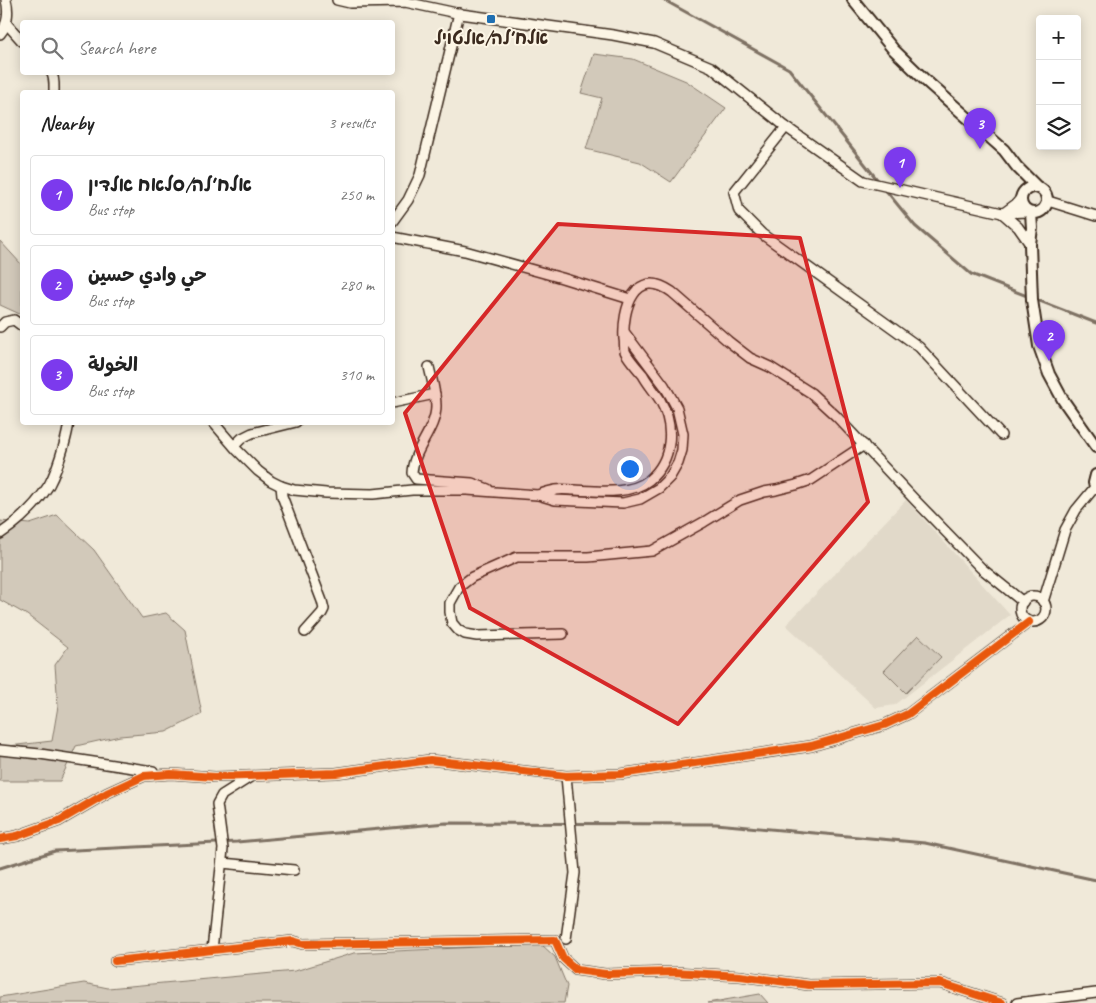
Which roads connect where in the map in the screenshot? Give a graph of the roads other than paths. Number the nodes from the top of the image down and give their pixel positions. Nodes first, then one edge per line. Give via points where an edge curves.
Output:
1 (6, 0) edge
2 (337, 0) edge
3 (853, 0) edge
4 (459, 14) junction
5 (6, 22) junction
6 (0, 34) edge
7 (20, 39) edge
8 (53, 75) edge
9 (54, 90) edge
10 (786, 127) junction
11 (1017, 166) junction
12 (1037, 187) junction
13 (1022, 195) junction
14 (1048, 201) junction
15 (1002, 213) junction
16 (1032, 213) junction
17 (1096, 216) edge
18 (395, 218) edge
19 (395, 238) edge
20 (1030, 244) junction
21 (630, 299) junction
22 (20, 324) edge
23 (0, 327) edge
24 (624, 331) junction
25 (429, 367) dead end
26 (435, 394) junction
27 (395, 402) edge
28 (68, 425) edge
29 (216, 425) edge
30 (284, 425) edge
31 (1001, 434) dead end
32 (864, 445) junction
33 (234, 446) junction
34 (1096, 447) edge
35 (1096, 475) edge
36 (281, 486) junction
37 (1096, 488) edge
38 (495, 492) junction
39 (538, 495) junction
40 (0, 534) edge
41 (1022, 602) junction
42 (1044, 602) junction
43 (1029, 622) junction
44 (305, 632) dead end
45 (563, 634) dead end
46 (0, 750) edge
47 (171, 774) junction
48 (252, 776) junction
49 (566, 776) junction
50 (0, 839) edge
51 (222, 863) junction
52 (294, 870) dead end
53 (566, 938) dead end
54 (212, 950) junction
55 (115, 960) dead end
56 (1096, 993) edge
57 (1002, 1003) edge
58 (1017, 1003) edge

1 - 5 street
2 - 4 street via 350,3 406,2
3 - 11 street via 893,48 1004,150
4 - 10 street via 654,43 711,67
4 - 18 street via 420,175
5 - 6 street
5 - 7 street
8 - 9 street
10 - 15 street via 863,181
10 - 31 street via 734,192 739,211 762,234 919,348
11 - 12 street
11 - 13 street
12 - 13 street via 1029,188
12 - 14 street via 1044,191
13 - 15 street via 1016,204
13 - 16 street via 1022,206
14 - 16 street via 1045,208
14 - 17 street
15 - 16 street
15 - 20 street
16 - 20 street
19 - 21 street via 465,251
20 - 34 street via 1032,300 1039,346 1063,400
21 - 24 street
21 - 32 street via 634,292 648,283 664,287 750,358 811,393
22 - 23 street via 14,320 4,322
24 - 39 street via 625,351 661,401 669,422 668,453 650,480 642,485 610,491 558,489
24 - 39 street via 677,408 683,434 678,463 659,488 640,499 623,503 555,500
25 - 26 street
26 - 27 street
26 - 38 street via 433,421 416,455 412,473 416,478 472,483
28 - 40 street via 58,465 49,484 38,500
29 - 33 street
30 - 33 street via 252,433
32 - 41 street via 982,568
32 - 45 street via 811,480 740,500 652,551 588,557 517,557 472,577 459,587 450,603 452,623 465,634
33 - 36 street via 258,471
35 - 37 street
36 - 38 street via 326,493
36 - 44 street via 324,609
37 - 42 street via 1076,510 1066,530
38 - 39 street
41 - 42 street via 1034,596
41 - 43 street via 1021,614
42 - 43 street via 1044,617 1038,622
43 - 49 street via 908,714 884,726 811,746 620,774
46 - 47 street
47 - 48 street
47 - 50 street via 144,776 59,821
48 - 49 street via 336,773 430,760
48 - 51 street via 222,795 217,804
49 - 53 street via 575,873
51 - 52 street
51 - 54 street
54 - 55 street
54 - 57 street via 293,941 303,944 555,940 562,958 576,970 605,974 674,972 740,976 809,985 940,983
56 - 58 street

